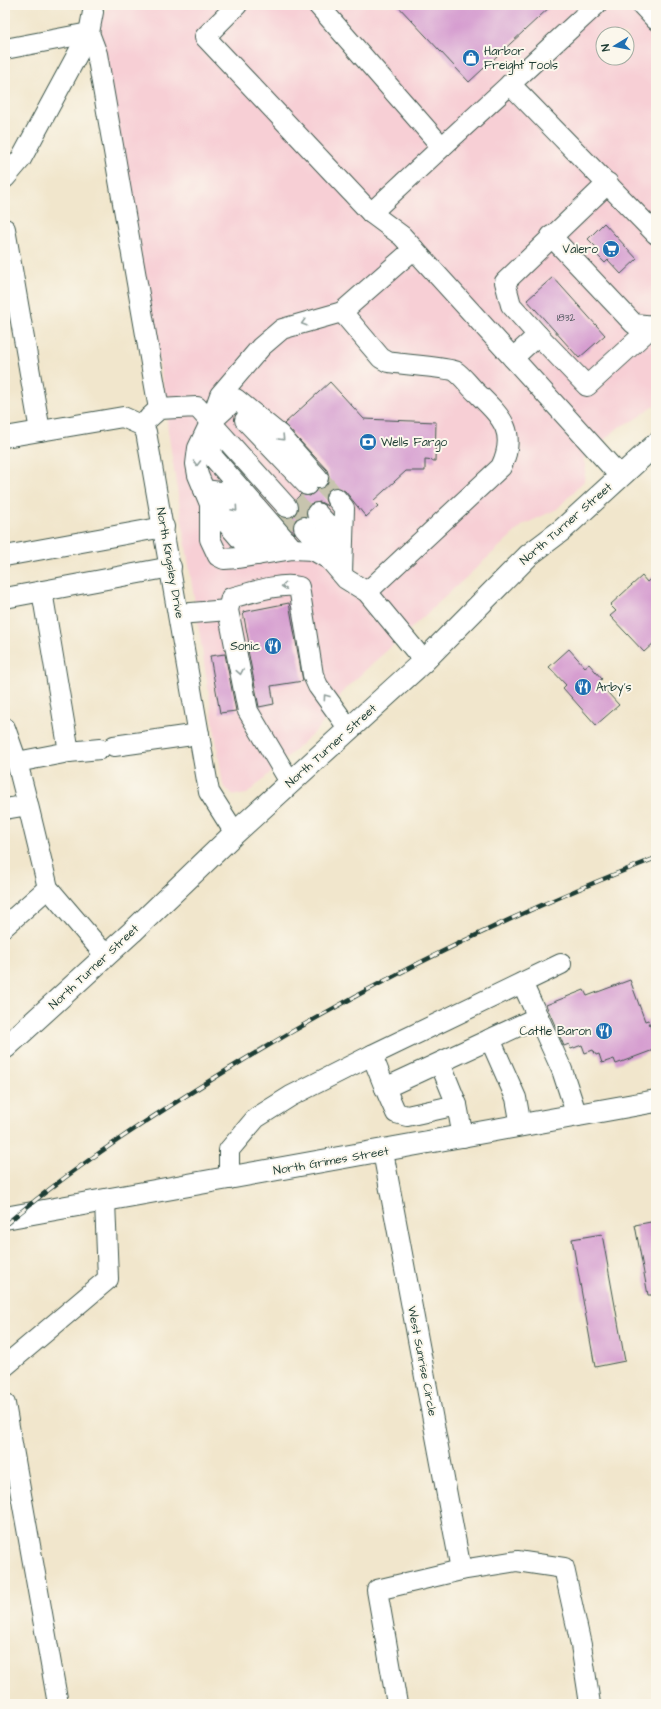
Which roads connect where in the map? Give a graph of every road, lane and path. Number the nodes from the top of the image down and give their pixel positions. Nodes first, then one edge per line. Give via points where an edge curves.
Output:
1 (237, 5) edge
2 (318, 5) edge
3 (596, 5) edge
4 (642, 5) edge
5 (93, 12) dead end
6 (656, 20) edge
7 (89, 34) junction
8 (5, 49) edge
9 (510, 84) junction
10 (442, 146) junction
11 (5, 178) edge
12 (608, 183) junction
13 (371, 213) junction
14 (5, 229) edge
15 (656, 234) edge
16 (551, 236) junction
17 (414, 249) junction
18 (12, 312) edge
19 (342, 312) junction
20 (655, 325) edge
21 (538, 335) junction
22 (513, 358) junction
23 (160, 409) junction
24 (210, 423) junction
25 (141, 425) junction
26 (40, 432) junction
27 (5, 438) edge
28 (656, 444) edge
29 (620, 476) junction
30 (207, 497) junction
31 (164, 527) junction
32 (318, 539) junction
33 (265, 554) junction
34 (5, 556) edge
35 (171, 567) junction
36 (42, 591) junction
37 (367, 592) junction
38 (5, 598) edge
39 (228, 610) junction
40 (179, 614) junction
41 (424, 661) junction
42 (5, 728) edge
43 (349, 729) junction
44 (199, 734) junction
45 (68, 752) junction
46 (17, 762) junction
47 (290, 782) junction
48 (28, 805) junction
49 (5, 810) edge
50 (235, 833) junction
51 (48, 888) junction
52 (5, 926) edge
53 (106, 956) junction
54 (561, 964) dead end
55 (522, 983) junction
56 (538, 1017) junction
57 (490, 1040) junction
58 (5, 1048) edge
59 (372, 1055) junction
60 (440, 1063) junction
61 (385, 1088) junction
62 (656, 1101) edge
63 (457, 1105) junction
64 (577, 1116) junction
65 (521, 1126) junction
66 (462, 1137) junction
67 (383, 1152) junction
68 (229, 1179) junction
69 (105, 1201) junction
70 (5, 1218) edge
71 (5, 1366) edge
72 (5, 1404) edge
73 (461, 1570) junction
74 (58, 1704) edge
75 (397, 1704) edge
76 (590, 1704) edge

1 - 13 street via 204,37
2 - 10 street
3 - 9 street
4 - 6 street
5 - 7 street
7 - 8 street
7 - 11 street via 21,159
7 - 23 street via 97,54
9 - 10 street
9 - 12 street
10 - 13 street
12 - 15 street
12 - 16 street
13 - 17 street via 402,236
14 - 18 street
16 - 20 street via 634,324
16 - 21 street via 505,282 511,305
17 - 19 street
17 - 22 street
18 - 26 street
19 -> 24 street via 282,329 266,343 220,395
19 - 37 street via 381,358 388,362 454,371 502,419 507,430 506,456 501,466
20 - 21 street via 587,386
21 - 22 street
22 - 29 street
23 - 24 street via 197,407
23 - 25 street
24 -> 24 street via 229,414 298,497 221,454
24 -> 30 street via 198,448 196,464
24 - 32 street via 212,456
25 - 26 street via 123,417
25 - 31 street, North Kingsley Drive via 146,432
26 - 27 street
28 - 29 main road, North Turner Street
29 - 41 main road, North Turner Street via 562,530 529,555
30 -> 33 street via 220,492
30 - 33 street via 210,539 218,556 231,559
31 - 34 street
31 - 35 street, North Kingsley Drive
32 - 33 street
32 - 37 street via 346,579
35 - 36 street
35 - 40 street, North Kingsley Drive
36 - 38 street
36 - 45 street
37 - 41 street
39 - 40 street
43 -> 39 street via 313,675 299,587 282,586 231,598
39 -> 47 street via 248,711
40 - 44 street, North Kingsley Drive
41 - 43 main road, North Turner Street
42 - 46 street
43 - 47 main road, North Turner Street
44 - 45 street
44 - 50 street, North Kingsley Drive via 209,792
45 - 46 street
46 - 48 street
47 - 50 main road, North Turner Street
48 - 49 street
48 - 51 street
50 - 53 main road, North Turner Street
51 - 52 street
51 - 53 street
53 - 58 main road, North Turner Street
54 - 55 street
55 - 56 street
55 - 59 street
56 - 57 street
56 - 64 street via 562,1070
57 - 60 street
57 - 65 street via 516,1098
59 - 61 street
59 - 68 street via 291,1096 256,1118 229,1150
60 - 61 street
60 - 63 street
61 - 63 street via 396,1113 407,1116
62 - 64 main road, North Grimes Street
63 - 66 street
64 - 65 main road, North Grimes Street
65 - 66 main road, North Grimes Street
66 - 67 main road, North Grimes Street
67 - 68 main road, North Grimes Street
67 - 73 street, West Sunrise Circle
68 - 69 main road, North Grimes Street
69 - 70 main road, North Grimes Street
69 - 71 street via 108,1279
72 - 74 street
73 - 75 street via 377,1590
73 - 76 street via 518,1561 564,1568 581,1646

